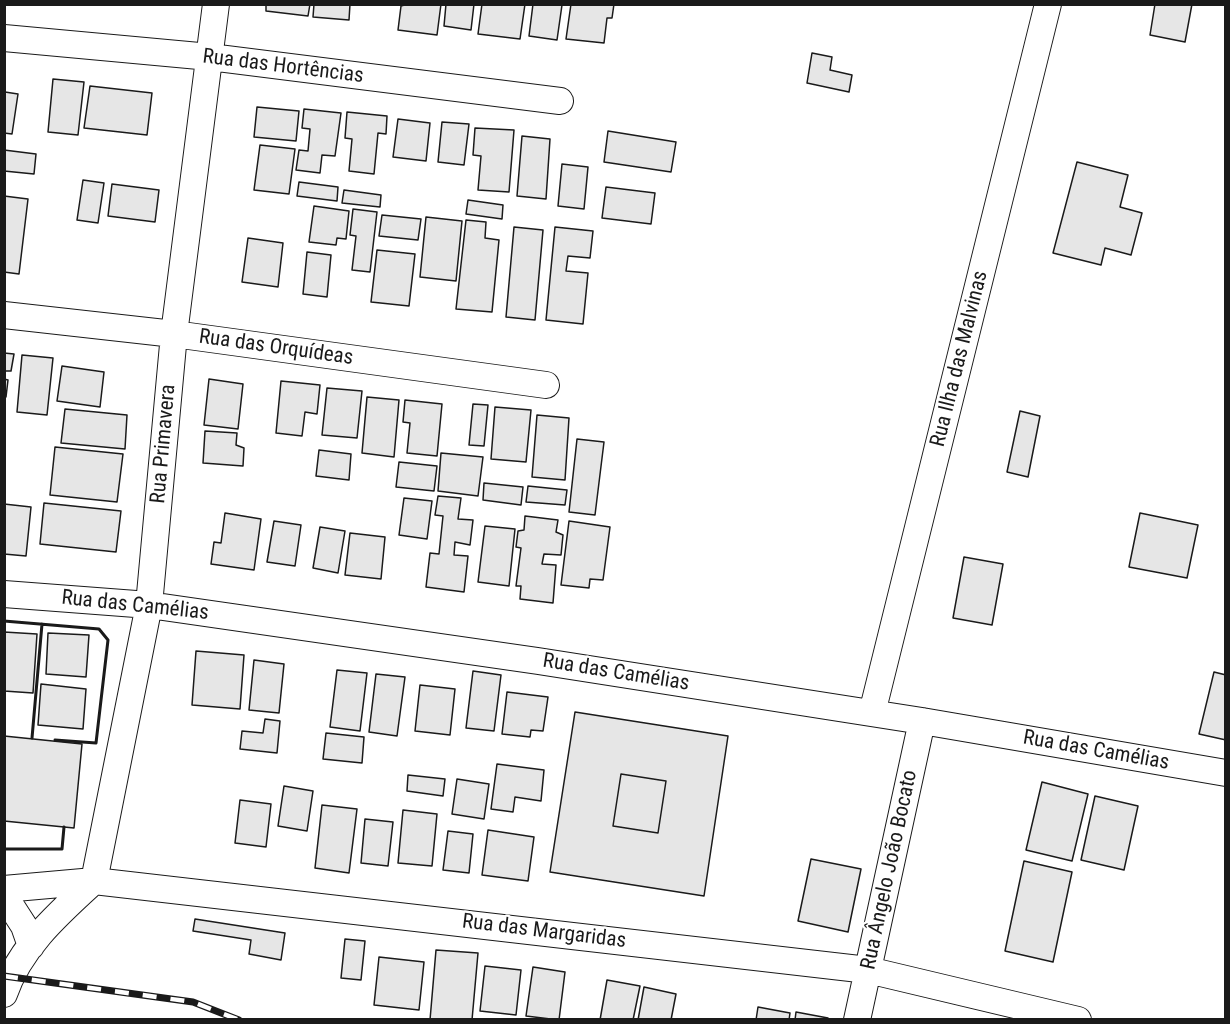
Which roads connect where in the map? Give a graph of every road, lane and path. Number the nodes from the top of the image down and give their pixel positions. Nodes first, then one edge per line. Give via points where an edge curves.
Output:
1 (216, 4) edge
2 (1048, 4) edge
3 (4, 38) edge
4 (210, 57) junction
5 (560, 101) dead end
6 (4, 315) edge
7 (174, 334) junction
8 (546, 385) dead end
9 (4, 594) edge
10 (148, 605) junction
11 (872, 713) junction
12 (922, 721) junction
13 (1226, 773) edge
14 (94, 881) junction
15 (4, 889) edge
16 (4, 895) edge
17 (31, 946) junction
18 (868, 970) junction
19 (4, 994) edge
20 (857, 1020) edge
21 (1078, 1020) edge

1 - 4 street, Rua Primavera
2 - 11 street, Rua Ilha das Malvinas
3 - 4 street, Rua das Hortências
4 - 5 street, Rua das Hortências
4 - 7 street, Rua Primavera
6 - 7 street, Rua das Orquídeas
7 - 8 street, Rua das Orquídeas
7 - 10 street, Rua Primavera
9 - 10 street, Rua das Camélias
10 - 11 street, Rua das Camélias
10 - 14 street, Rua Primavera
11 - 12 street, Rua das Camélias
12 - 13 street, Rua das Camélias
12 - 18 street, Rua Ângelo João Bocato
14 - 15 street, Rua das Margaridas
14 - 17 street via 51,920
14 - 18 street, Rua das Margaridas
16 - 17 street via 24,926
17 - 19 street via 10,976
18 - 20 street, Rua Ângelo João Bocato
18 - 21 street, Rua das Margaridas

